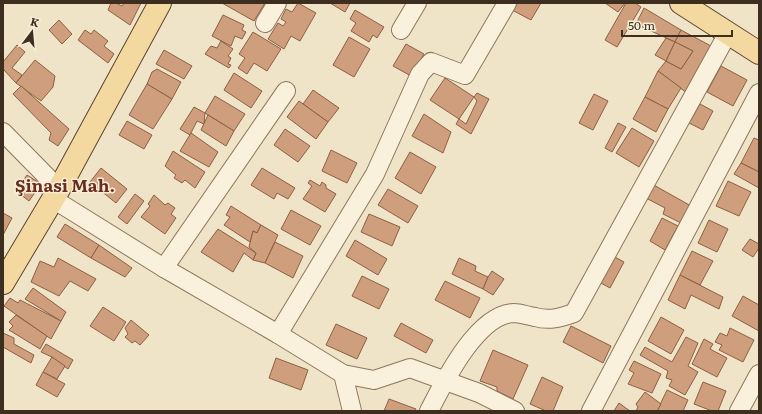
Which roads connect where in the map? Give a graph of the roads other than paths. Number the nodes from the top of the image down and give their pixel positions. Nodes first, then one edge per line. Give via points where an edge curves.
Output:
1 (160, 3) edge
2 (277, 3) edge
3 (417, 3) edge
4 (507, 3) edge
5 (681, 3) edge
6 (265, 23) dead end
7 (402, 30) dead end
8 (728, 33) junction
9 (759, 53) edge
10 (286, 91) dead end
11 (759, 93) edge
12 (3, 132) edge
13 (56, 194) junction
14 (164, 268) junction
15 (5, 273) edge
16 (278, 334) junction
17 (343, 374) junction
18 (759, 374) edge
19 (445, 381) junction
20 (352, 411) edge
21 (429, 411) edge
22 (515, 411) edge
23 (591, 411) edge
24 (739, 411) edge

1 - 13 main road
2 - 6 street
3 - 7 street
4 - 16 street via 465,75 431,62 420,74 375,174
5 - 8 main road
8 - 9 main road
8 - 19 street via 574,313 557,319 515,313 492,320 471,340
10 - 14 street
11 - 23 street
12 - 13 street
13 - 14 street
13 - 15 main road
14 - 16 street
16 - 17 street
17 - 19 street via 374,380 410,368
17 - 20 street
18 - 24 street
19 - 21 street
19 - 22 street via 479,393

